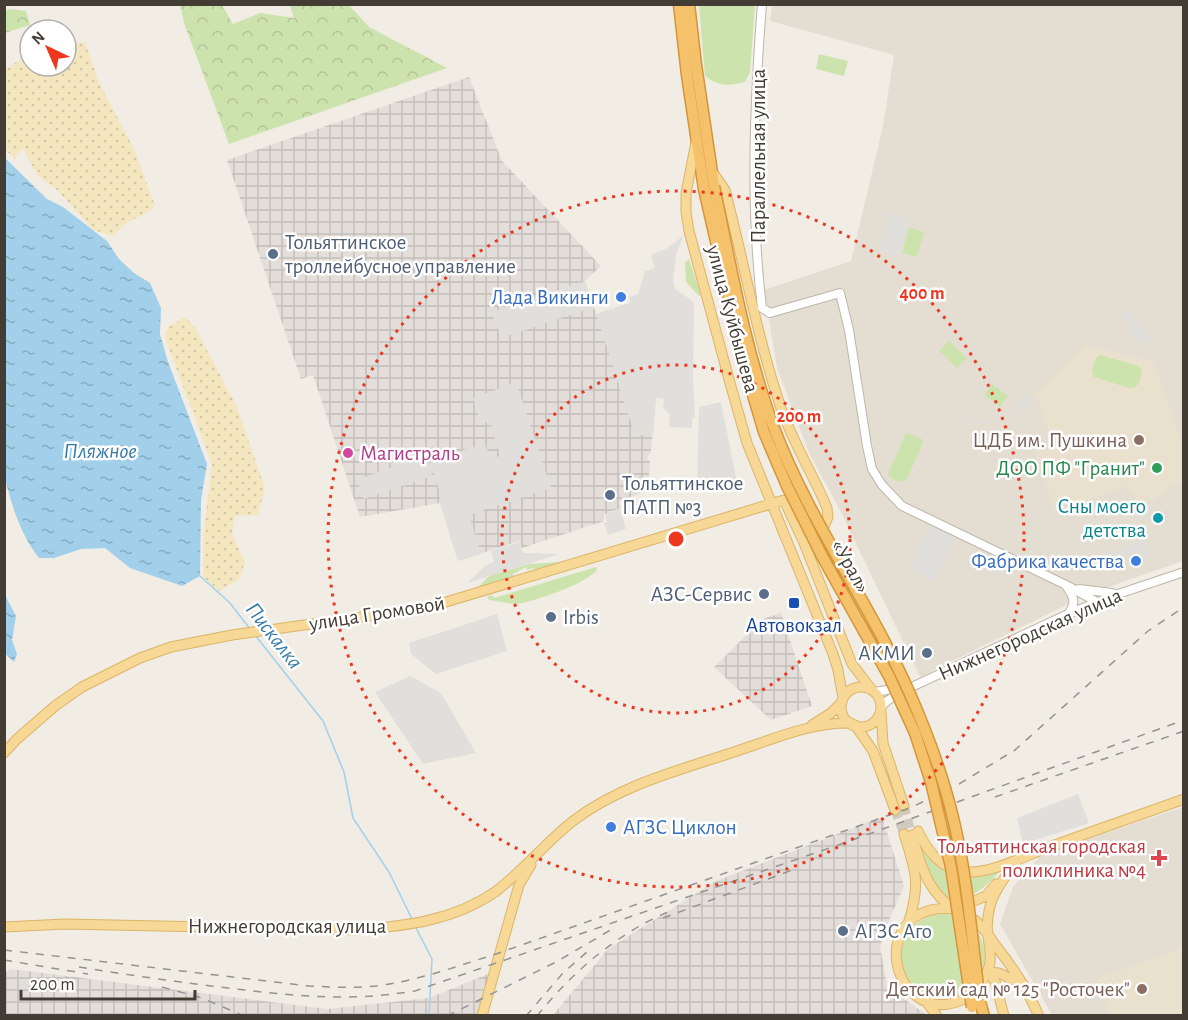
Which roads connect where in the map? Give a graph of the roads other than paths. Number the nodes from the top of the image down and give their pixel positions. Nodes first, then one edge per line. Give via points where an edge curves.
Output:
1 (679, 4) edge
2 (689, 4) edge
3 (762, 4) edge
4 (696, 134) junction
5 (711, 170) junction
6 (709, 188) junction
7 (762, 308) joint
8 (771, 505) junction
9 (811, 561) junction
10 (1184, 572) edge
11 (1066, 585) junction
12 (1121, 593) junction
13 (1097, 602) junction
14 (1068, 614) junction
15 (928, 680) junction
16 (874, 691) junction
17 (843, 700) junction
18 (881, 709) junction
19 (853, 724) junction
20 (805, 729) junction
21 (4, 753) edge
22 (1184, 800) edge
23 (911, 833) junction
24 (535, 857) junction
25 (1018, 859) junction
26 (955, 909) junction
27 (908, 924) junction
28 (4, 927) edge
29 (988, 935) junction
30 (988, 972) junction
31 (1024, 985) junction
32 (998, 994) junction
33 (927, 1003) junction
34 (482, 1016) edge
35 (937, 1016) edge
36 (975, 1016) edge
37 (984, 1016) edge
38 (1004, 1016) edge
39 (1039, 1016) edge

1 - 4 highway, улица Куйбышева
2 - 5 highway, улица Куйбышева
3 - 7 street, Параллельная улица via 755,144
4 - 6 highway, «Урал»
4 - 8 main road, улица Куйбышева via 686,212 747,443
5 - 6 highway
5 - 9 main road, улица Куйбышева via 725,190 779,403 827,508 826,525
6 - 36 highway, «Урал», bridge via 745,368 764,432 822,556 889,676 915,733 931,782 951,867
6 - 37 highway, «Урал», bridge via 774,428 805,498 909,692 939,771 963,867
7 - 11 street, Нижнегородская улица via 770,314 840,293 872,469 882,485 902,506
8 - 9 main road, улица Громовой via 784,500
8 - 17 main road, улица Куйбышева via 833,654
8 - 21 main road, улица Громовой via 426,608 171,647 82,687
9 - 16 main road via 852,664
10 - 12 street, Нижнегородская улица
11 - 12 street via 1104,594
11 - 13 street
11 - 14 street via 1074,598
12 - 13 street, Нижнегородская улица
13 - 14 street, Нижнегородская улица
14 - 15 street, Нижнегородская улица
15 - 16 street
15 - 18 street, Нижнегородская улица via 901,692
16 - 17 main road via 856,687
16 - 18 main road
17 - 19 main road via 843,714
17 - 20 main road, Нижнегородская улица
18 - 19 main road via 871,724
18 - 19 main road via 883,743 902,807 873,751
19 - 20 main road, Нижнегородская улица
20 - 24 main road, Нижнегородская улица via 609,798 573,822
22 - 25 main road
23 - 25 main road via 942,864 956,870 984,870
23 - 26 main road via 933,892
23 - 27 main road via 917,881
24 - 28 main road, Нижнегородская улица via 475,904 452,915 403,926 356,930 65,924
24 - 34 main road via 519,885
25 - 26 main road via 986,896
25 - 29 main road via 995,894 989,910
26 - 27 main road via 939,908 920,914
26 - 29 main road via 968,915
27 - 33 main road via 898,941 899,974 909,989
29 - 30 main road via 992,957
29 - 31 main road
30 - 31 main road
30 - 32 main road
30 - 33 main road via 972,995 957,1002
31 - 32 main road via 1009,984
31 - 39 main road
32 - 38 main road
33 - 35 main road

